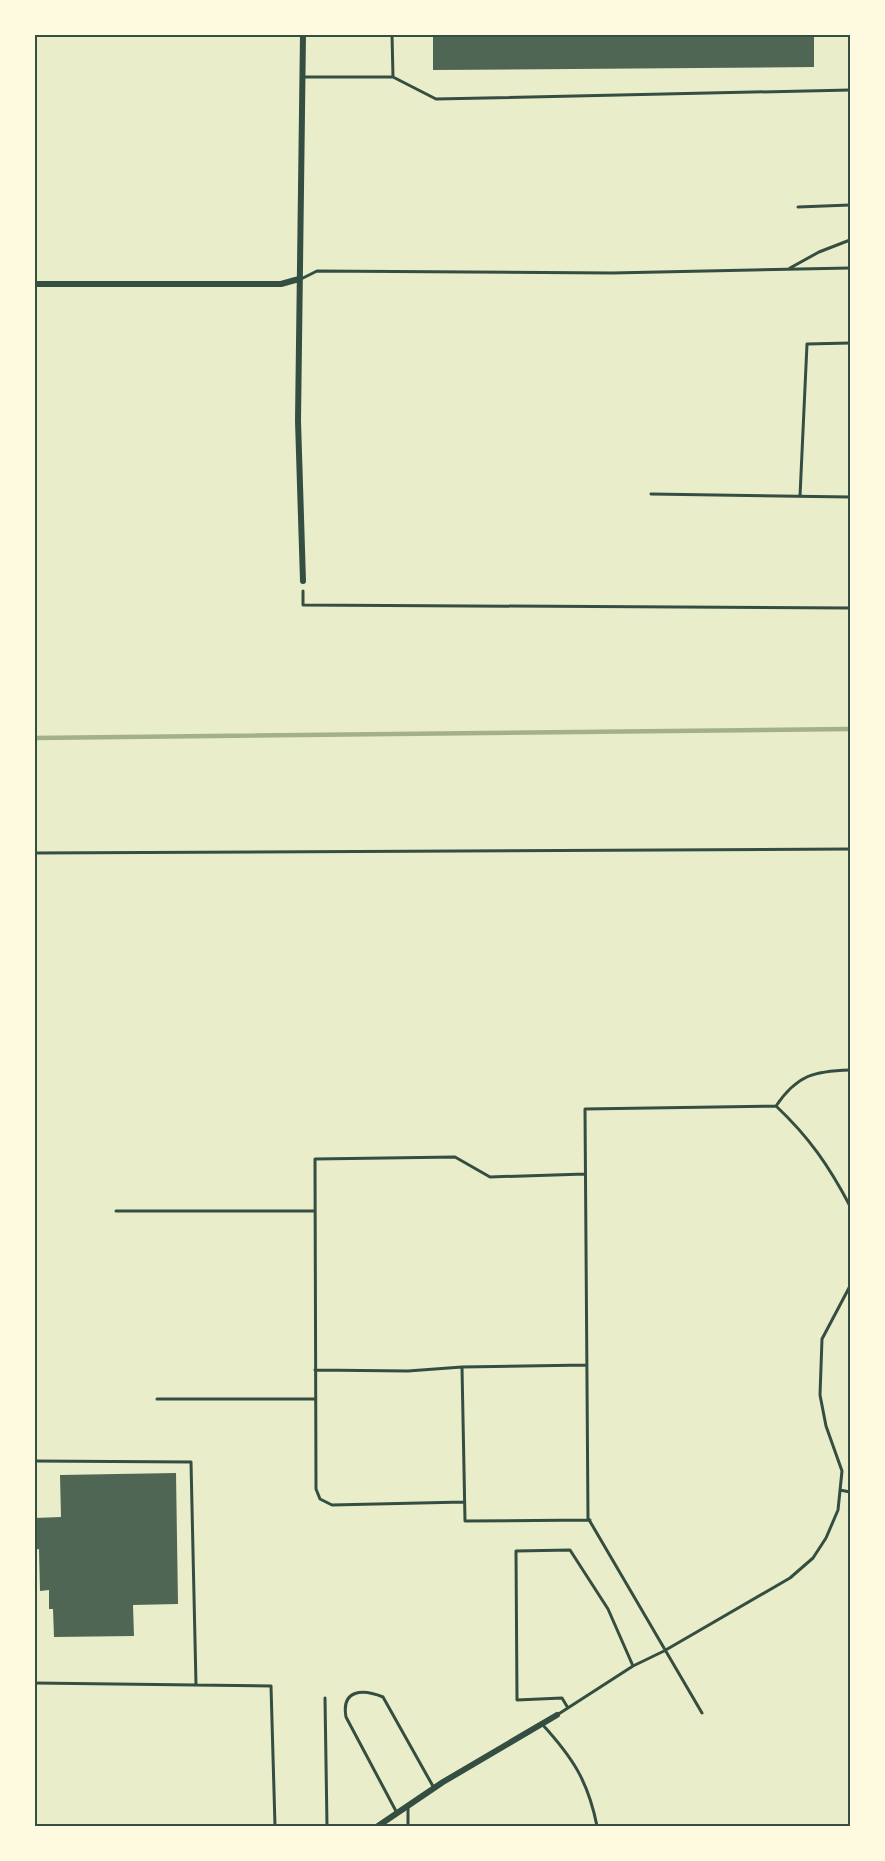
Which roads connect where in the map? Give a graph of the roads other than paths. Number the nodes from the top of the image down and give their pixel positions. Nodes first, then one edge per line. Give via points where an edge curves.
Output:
1 (303, 34) edge
2 (393, 34) edge
3 (393, 77) junction
4 (302, 78) junction
5 (850, 90) edge
6 (850, 205) edge
7 (798, 207) dead end
8 (850, 240) edge
9 (850, 268) edge
10 (788, 269) junction
11 (299, 279) junction
12 (34, 284) edge
13 (850, 343) edge
14 (651, 494) dead end
15 (800, 496) junction
16 (850, 497) edge
17 (303, 581) road end
18 (850, 1070) edge
19 (776, 1106) junction
20 (585, 1174) junction
21 (850, 1206) edge
22 (116, 1211) dead end
23 (315, 1211) junction
24 (850, 1286) edge
25 (587, 1365) junction
26 (462, 1367) junction
27 (315, 1370) junction
28 (157, 1399) dead end
29 (315, 1399) junction
30 (34, 1461) edge
31 (840, 1490) junction
32 (850, 1492) edge
33 (464, 1502) junction
34 (590, 1520) junction
35 (664, 1652) junction
36 (633, 1666) junction
37 (34, 1683) edge
38 (196, 1685) junction
39 (325, 1698) dead end
40 (568, 1708) junction
41 (702, 1713) dead end
42 (557, 1715) joint
43 (542, 1724) junction
44 (434, 1788) junction
45 (408, 1806) junction
46 (397, 1813) junction
47 (275, 1827) edge
48 (327, 1827) edge
49 (378, 1827) edge
50 (408, 1827) edge
51 (597, 1827) edge

1 - 4 street
2 - 3 lane
3 - 4 lane
3 - 5 lane via 436,99
4 - 11 street
6 - 7 lane
8 - 10 lane
9 - 10 lane
10 - 11 lane via 317,272
11 - 12 street via 281,284
11 - 17 street
13 - 15 lane via 807,345
14 - 15 lane
15 - 16 lane
18 - 19 lane via 833,1070 800,1079
19 - 20 lane via 585,1109
19 - 21 lane via 813,1144
20 - 23 lane via 490,1177 455,1157 315,1158
20 - 25 lane
22 - 23 lane
23 - 27 lane
24 - 31 lane via 822,1339 820,1395 842,1471
25 - 26 lane
25 - 34 lane
26 - 27 lane
26 - 33 lane
27 - 29 lane
28 - 29 lane
29 - 33 lane via 316,1489 320,1499 332,1505
30 - 38 lane via 191,1462
31 - 32 lane
31 - 35 lane via 838,1510 813,1558 790,1578
33 - 34 lane via 465,1521
34 - 35 lane
35 - 36 lane
35 - 41 lane
36 - 40 lane
36 - 40 lane via 608,1609 570,1550 516,1551 517,1700 561,1698
37 - 38 lane
38 - 47 lane via 271,1686
39 - 48 lane
40 - 42 lane
42 - 43 street
43 - 44 street
43 - 51 lane via 564,1748 583,1781
44 - 45 street
44 - 46 lane via 383,1697 372,1692 351,1695 346,1700 346,1717
45 - 46 street
45 - 50 lane
46 - 49 street

